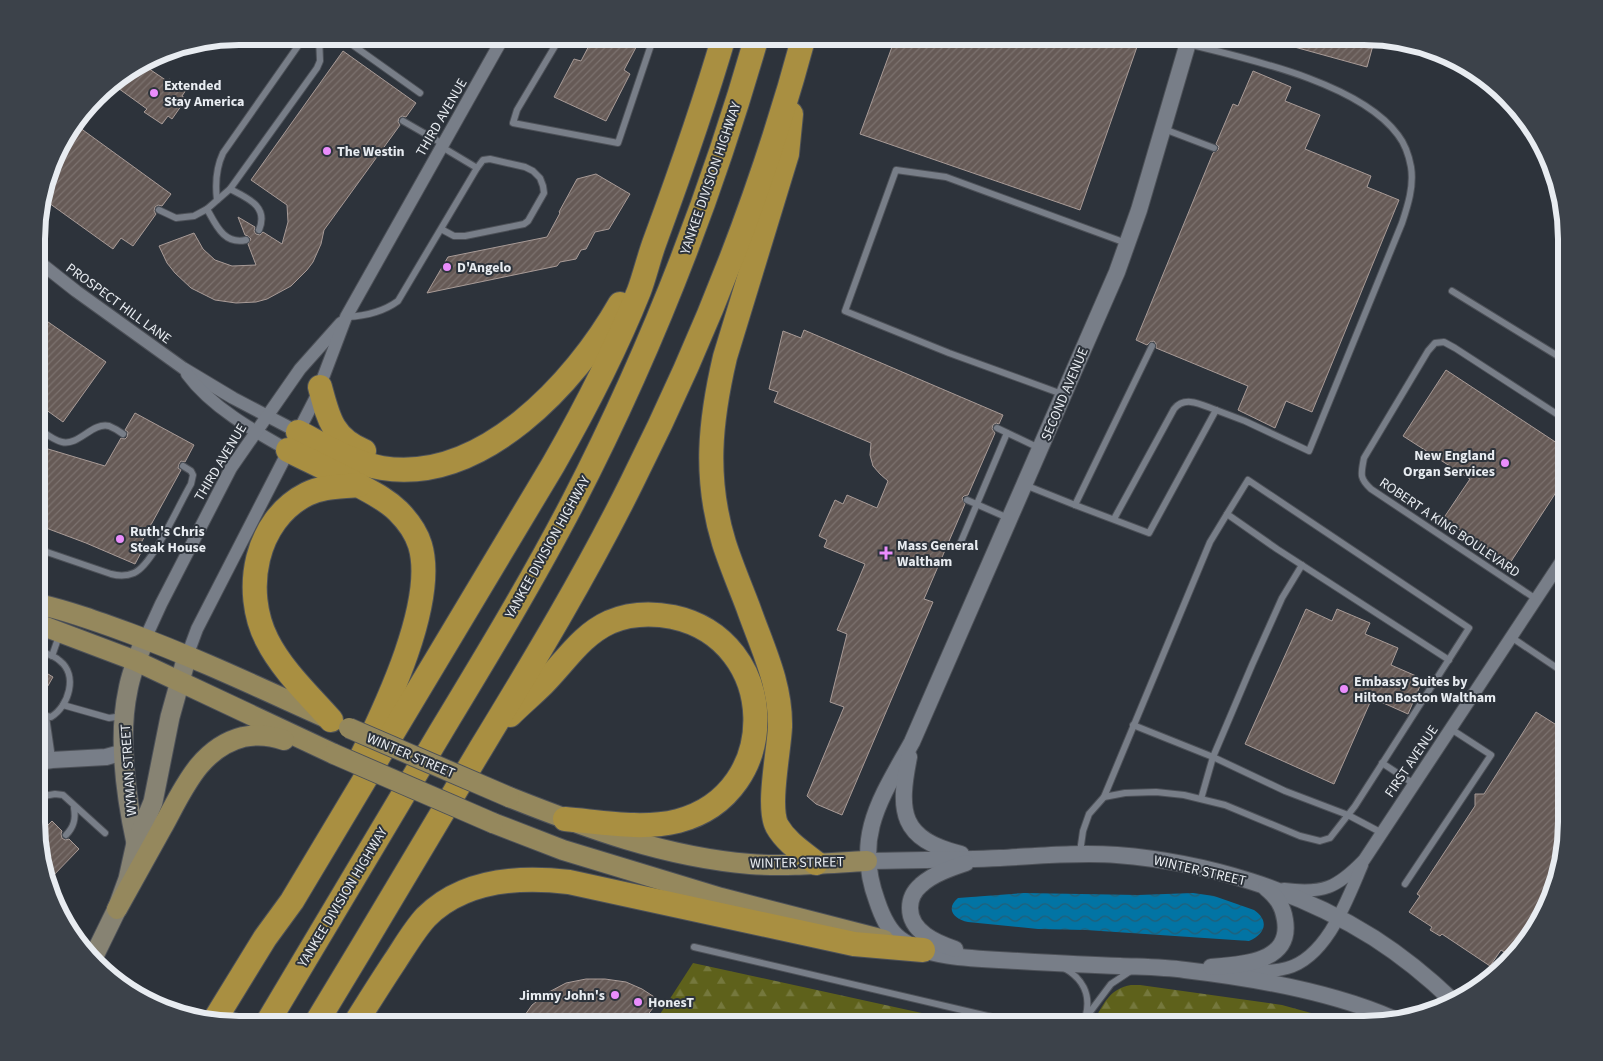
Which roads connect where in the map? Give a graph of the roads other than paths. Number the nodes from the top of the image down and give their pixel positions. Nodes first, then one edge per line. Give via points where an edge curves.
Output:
1 (299, 45) edge
2 (319, 45) edge
3 (352, 45) edge
4 (499, 45) edge
5 (556, 45) edge
6 (651, 45) edge
7 (721, 45) edge
8 (754, 45) edge
9 (801, 45) edge
10 (1188, 45) edge
11 (1206, 45) edge
12 (796, 62) junction
13 (420, 94) dead end
14 (403, 121) dead end
15 (1163, 128) junction
16 (442, 145) junction
17 (1214, 148) dead end
18 (477, 168) junction
19 (230, 189) junction
20 (217, 200) junction
21 (207, 209) junction
22 (159, 210) dead end
23 (441, 229) junction
24 (259, 230) dead end
25 (246, 240) dead end
26 (1128, 243) junction
27 (654, 244) junction
28 (45, 267) edge
29 (1452, 290) dead end
30 (346, 317) junction
31 (1152, 346) dead end
32 (1558, 356) edge
33 (183, 368) junction
34 (320, 387) junction
35 (1063, 395) junction
36 (1216, 410) junction
37 (1558, 415) edge
38 (267, 416) junction
39 (997, 428) dead end
40 (45, 432) edge
41 (255, 432) junction
42 (1007, 433) junction
43 (123, 434) dead end
44 (293, 441) junction
45 (1040, 448) junction
46 (474, 452) junction
47 (183, 466) dead end
48 (1024, 484) junction
49 (359, 485) junction
50 (967, 500) dead end
51 (977, 504) junction
52 (1075, 506) junction
53 (1227, 514) junction
54 (1010, 518) junction
55 (1114, 519) junction
56 (960, 544) dead end
57 (45, 551) edge
58 (1302, 565) junction
59 (1558, 566) edge
60 (1536, 600) junction
61 (45, 606) edge
62 (45, 627) edge
63 (60, 632) junction
64 (1511, 637) junction
65 (145, 639) junction
66 (45, 654) edge
67 (52, 656) junction
68 (187, 656) junction
69 (1449, 660) junction
70 (136, 662) junction
71 (1558, 669) edge
72 (179, 682) junction
73 (62, 705) junction
74 (124, 715) junction
75 (46, 717) joint
76 (340, 724) junction
77 (1133, 725) junction
78 (1451, 729) junction
79 (491, 733) junction
80 (912, 742) junction
81 (124, 752) junction
82 (1213, 756) junction
83 (332, 757) junction
84 (45, 761) edge
85 (1382, 763) junction
86 (1414, 784) junction
87 (45, 796) edge
88 (1104, 797) junction
89 (1201, 799) junction
90 (1348, 815) junction
91 (565, 819) junction
92 (1382, 833) junction
93 (66, 835) dead end
94 (136, 843) junction
95 (1079, 854) junction
96 (985, 858) junction
97 (867, 860) junction
98 (1364, 860) junction
99 (816, 863) junction
100 (1405, 884) dead end
101 (1262, 886) junction
102 (117, 908) junction
103 (1337, 918) junction
104 (265, 938) junction
105 (694, 947) dead end
106 (923, 950) junction
107 (96, 953) edge
108 (995, 960) junction
109 (1051, 962) junction
110 (1140, 967) junction
111 (1184, 970) junction
112 (1448, 997) edge
113 (218, 1015) edge
114 (1383, 1015) edge
115 (271, 1016) edge
116 (320, 1016) edge
117 (360, 1016) edge
118 (987, 1016) edge
119 (1085, 1016) edge
120 (1088, 1016) edge

1 - 20 lane via 223,153 216,179
2 - 19 lane via 317,68
3 - 13 lane
4 - 16 street, THIRD AVENUE
5 - 6 lane via 517,110 513,123 618,143
7 - 27 highway
8 - 115 highway, YANKEE DIVISION HIGHWAY via 721,153 678,269 618,410 573,501 494,642
9 - 12 highway
10 - 15 street, SECOND AVENUE
11 - 36 lane via 1268,63 1357,101 1387,122 1399,136 1411,168 1412,184 1402,223 1309,451
12 - 79 highway via 737,242 655,435 588,566
12 - 99 highway via 787,154 725,357 713,412 711,462 714,499 724,544 777,689 781,715 773,816 787,840
14 - 16 lane
15 - 17 lane
15 - 26 street, SECOND AVENUE
16 - 18 lane
16 - 30 street, THIRD AVENUE
18 - 23 lane
18 - 23 lane via 485,159 525,167 540,178 544,193 524,224 465,236 454,236
19 - 20 lane
19 - 24 lane via 258,208 262,218
20 - 21 lane
21 - 22 lane via 181,218
21 - 25 lane via 225,236
23 - 30 lane via 398,301 373,313
26 - 35 street, SECOND AVENUE
26 - 35 lane via 946,177 896,170 845,311
27 - 46 highway via 609,323 570,373 526,418
27 - 104 highway via 640,290 567,441 292,900
28 - 33 street, PROSPECT HILL LANE
29 - 32 lane
30 - 34 street, THIRD AVENUE
30 - 38 street, THIRD AVENUE via 300,369
31 - 52 lane
33 - 38 street, PROSPECT HILL LANE
33 - 41 street, PROSPECT HILL LANE via 206,395
34 - 44 street, THIRD AVENUE
34 - 46 highway via 335,430 361,450 404,458
35 - 45 street, SECOND AVENUE
36 - 55 lane via 1191,401 1178,404
36 - 55 lane via 1150,533
37 - 60 lane, ROBERT A KING BOULEVARD via 1455,348 1444,342 1435,343 1364,458 1361,472 1362,481 1371,490
38 - 41 street, THIRD AVENUE
38 - 44 street, PROSPECT HILL LANE
39 - 42 lane
40 - 43 lane via 65,442 102,426
41 - 44 street, PROSPECT HILL LANE
41 - 65 street, THIRD AVENUE via 221,484
42 - 45 lane
42 - 51 lane
44 - 46 highway via 361,463 393,469 426,467
44 - 49 highway
44 - 68 street, THIRD AVENUE via 197,629
45 - 48 street, SECOND AVENUE
47 - 57 lane via 193,475 191,484 148,562 134,573 111,574
48 - 52 lane
48 - 54 street, SECOND AVENUE
49 - 76 highway via 316,490 288,506 265,538 255,578 257,612 267,641 284,667
49 - 104 highway via 391,505 414,530 423,563 419,603 405,657 389,699 342,797
50 - 51 lane
51 - 54 lane
51 - 56 lane
52 - 55 lane
53 - 58 lane
53 - 69 lane via 1248,480 1469,628
53 - 77 lane via 1210,542
54 - 80 street, SECOND AVENUE
58 - 69 lane
58 - 82 lane via 1282,598
59 - 60 street, FIRST AVENUE
60 - 64 street, FIRST AVENUE
61 - 65 main road, WINTER STREET
62 - 63 main road
63 - 67 lane
63 - 70 main road
64 - 71 lane
64 - 78 street, FIRST AVENUE
65 - 68 main road, WINTER STREET
65 - 70 main road, WYMAN STREET
66 - 67 lane
67 - 73 lane via 60,660 70,675
68 - 72 main road, WYMAN STREET
68 - 76 main road, WINTER STREET
69 - 85 lane
70 - 72 main road
70 - 74 main road, WYMAN STREET
72 - 83 main road
72 - 94 main road, WYMAN STREET via 153,802
73 - 74 lane via 109,718
73 - 75 lane via 54,715
74 - 81 main road, WYMAN STREET
75 - 84 lane
76 - 91 main road, WINTER STREET, bridge
77 - 82 lane
77 - 88 lane
78 - 86 street, FIRST AVENUE
78 - 100 lane via 1491,755
79 - 91 highway via 543,684 584,639 601,626 620,619 656,614 680,618 702,627 733,653 751,686 756,724 747,763 724,796 689,817 663,823 647,825
79 - 116 highway
80 - 96 street, SECOND AVENUE via 903,793 910,826 936,846
80 - 97 street, SECOND AVENUE via 874,815
81 - 84 street via 106,757
81 - 94 main road, WYMAN STREET
82 - 89 lane
82 - 90 lane via 1285,791
83 - 102 main road via 261,734 238,739 215,750 190,778
83 - 106 main road, bridge via 563,850 721,898
85 - 86 lane
85 - 90 lane
86 - 92 street, FIRST AVENUE
87 - 93 lane via 63,795 105,833 74,808 72,829
88 - 89 lane via 1156,792
88 - 95 lane via 1089,814
89 - 90 lane via 1320,841 1330,838
90 - 92 lane
91 - 99 main road, WINTER STREET via 636,843 702,858 761,864
92 - 98 street, FIRST AVENUE
94 - 102 main road, WYMAN STREET
95 - 96 street, WINTER STREET
95 - 101 street, WINTER STREET via 1117,855 1172,863
96 - 97 street, WINTER STREET
96 - 108 street via 950,869 923,883 912,896 910,912 918,928 937,942
97 - 99 main road, WINTER STREET
97 - 106 street, SECOND AVENUE via 873,891 885,922 901,940
98 - 101 street, FIRST AVENUE via 1345,878 1324,889 1297,891
98 - 103 street, FIRST AVENUE
101 - 103 street, WINTER STREET
101 - 111 street via 1276,897 1284,910 1286,925 1279,948 1271,955 1245,964
102 - 107 main road, WYMAN STREET
103 - 111 street, FIRST AVENUE via 1309,957 1287,968 1274,971
103 - 112 street, WINTER STREET via 1395,952
104 - 113 highway
105 - 118 lane
106 - 108 street
106 - 117 highway via 854,944 569,882 546,879 505,881 467,890 430,913
108 - 109 street
109 - 110 street
109 - 119 lane via 1073,974 1084,987 1088,1006
110 - 111 street
110 - 120 lane via 1111,984
111 - 114 street via 1309,991

